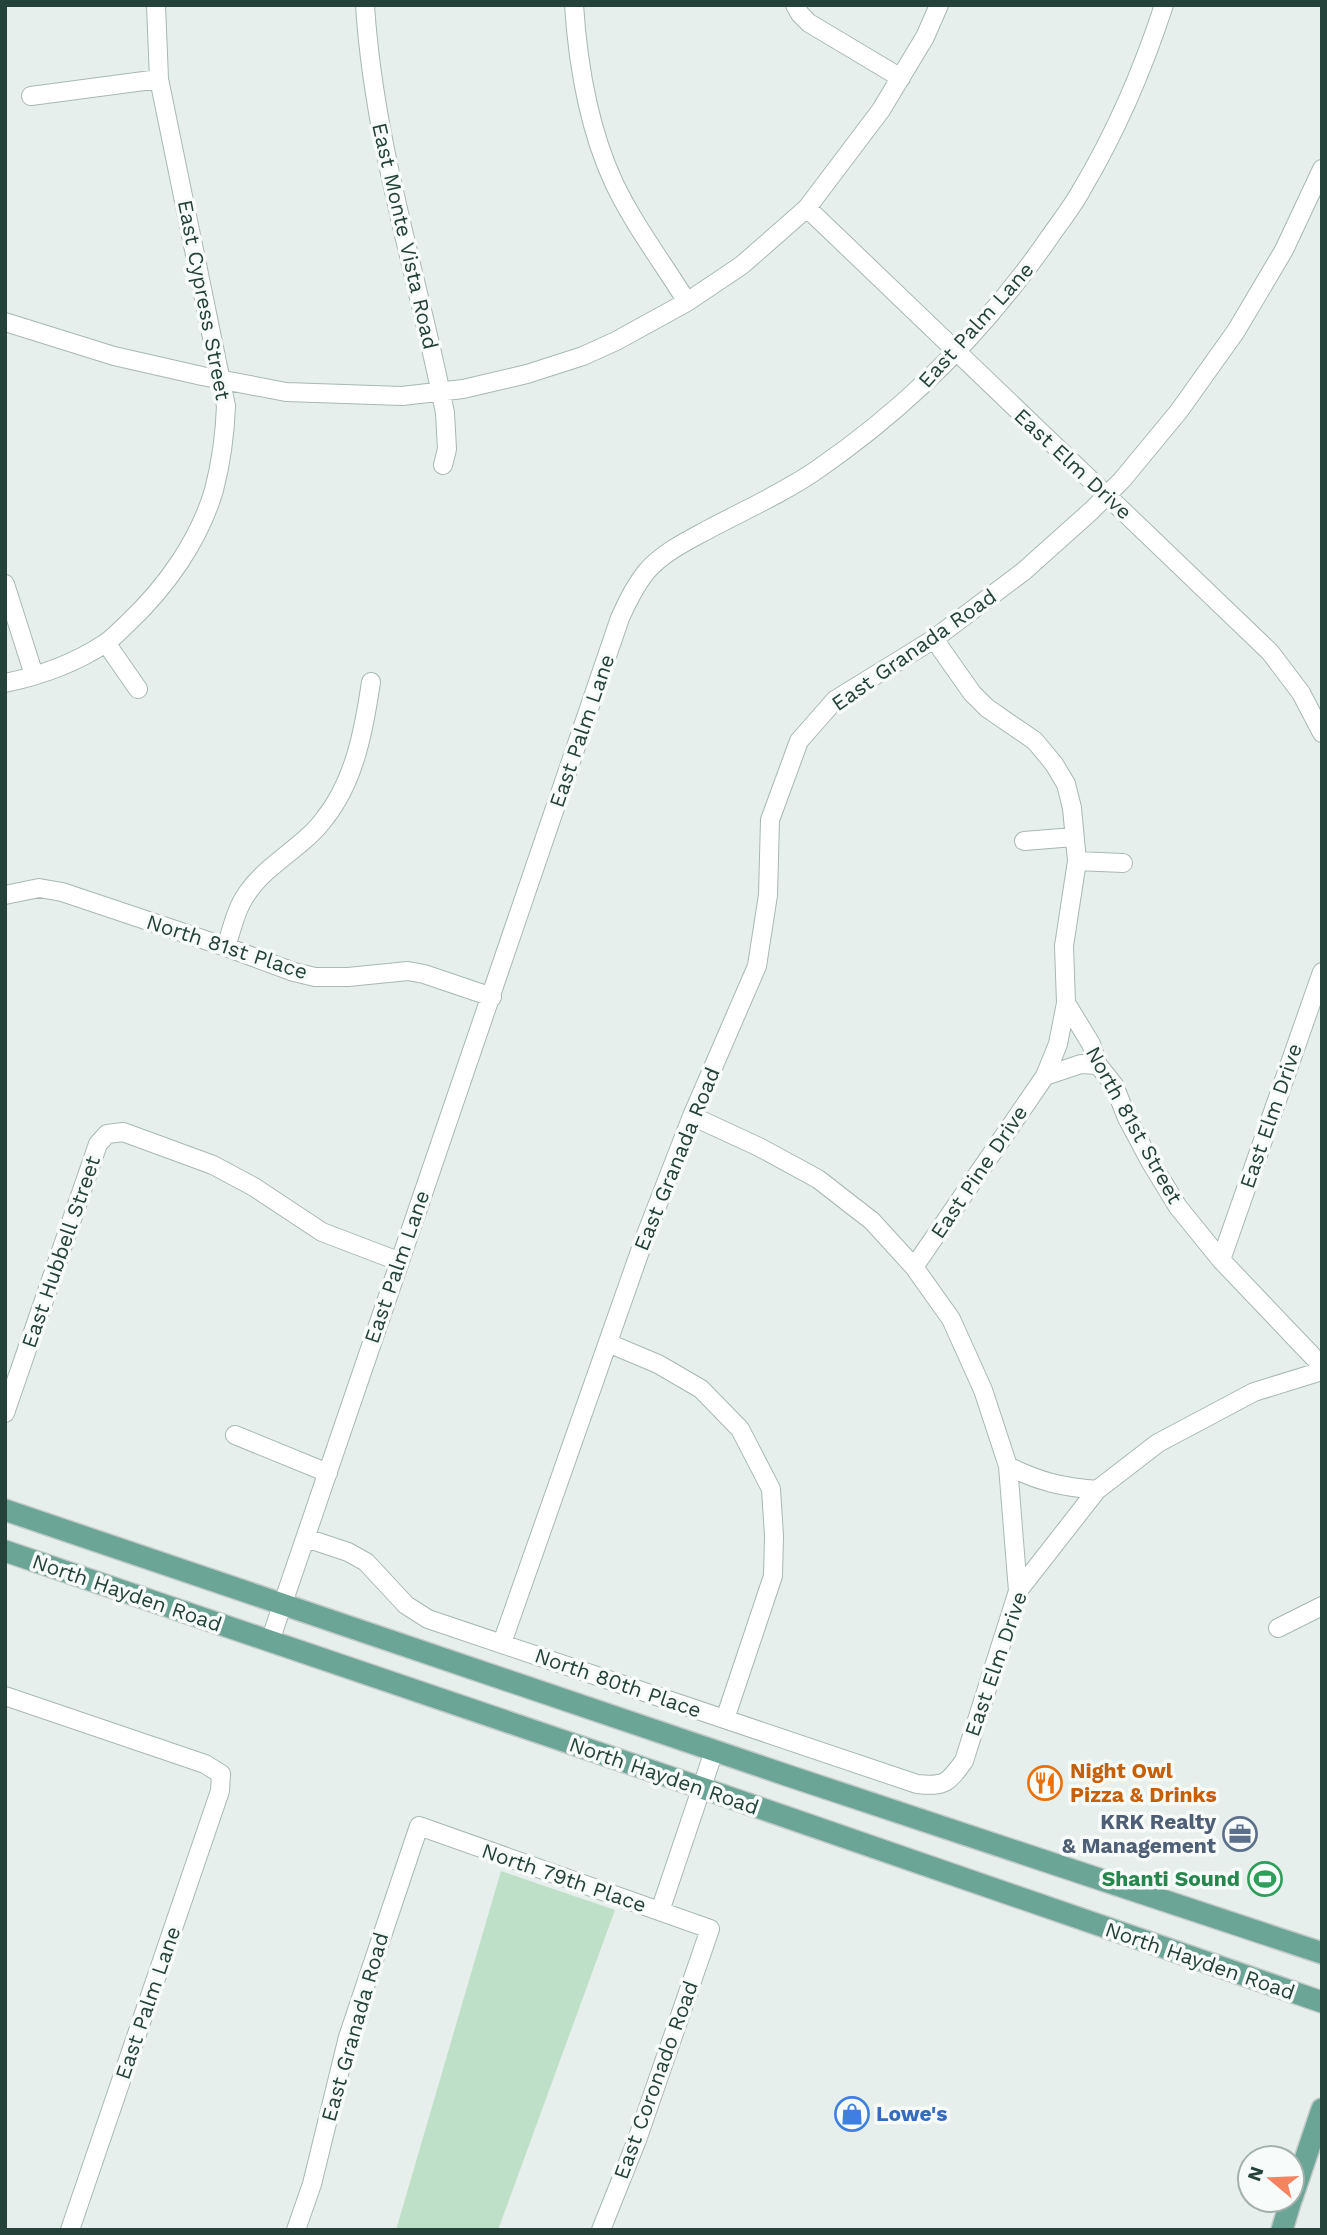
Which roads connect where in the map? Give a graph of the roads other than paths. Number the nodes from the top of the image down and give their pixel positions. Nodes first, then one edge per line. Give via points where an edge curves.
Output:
1 (156, 5) edge
2 (365, 5) edge
3 (574, 5) edge
4 (795, 5) edge
5 (939, 5) edge
6 (1164, 5) edge
7 (901, 78) junction
8 (159, 79) junction
9 (31, 96) dead end
10 (1322, 169) edge
11 (807, 208) junction
12 (687, 302) junction
13 (5, 322) edge
14 (956, 353) junction
15 (221, 380) junction
16 (440, 391) junction
17 (443, 465) dead end
18 (1107, 495) junction
19 (5, 584) edge
20 (934, 639) junction
21 (106, 643) junction
22 (34, 675) junction
23 (371, 682) dead end
24 (5, 683) edge
25 (138, 689) dead end
26 (1322, 733) edge
27 (1074, 837) junction
28 (1024, 841) dead end
29 (1077, 861) junction
30 (1123, 863) dead end
31 (5, 895) edge
32 (226, 947) junction
33 (1322, 972) edge
34 (492, 998) junction
35 (1066, 1003) junction
36 (1098, 1065) junction
37 (1045, 1076) junction
38 (692, 1116) junction
39 (1221, 1260) junction
40 (398, 1261) junction
41 (914, 1268) junction
42 (608, 1343) junction
43 (1322, 1368) edge
44 (5, 1413) edge
45 (235, 1435) dead end
46 (1008, 1466) junction
47 (328, 1473) junction
48 (1097, 1490) junction
49 (5, 1510) edge
50 (306, 1538) junction
51 (5, 1552) edge
52 (1018, 1591) junction
53 (283, 1605) junction
54 (1322, 1606) edge
55 (1278, 1628) dead end
56 (270, 1641) junction
57 (502, 1643) junction
58 (5, 1696) edge
59 (725, 1719) junction
60 (714, 1751) junction
61 (951, 1780) joint
62 (702, 1788) junction
63 (419, 1826) joint
64 (660, 1911) junction
65 (710, 1929) joint
66 (1322, 1953) edge
67 (1322, 2002) edge
68 (1322, 2109) edge
69 (1306, 2157) edge
70 (70, 2230) edge
71 (296, 2230) edge
72 (601, 2230) edge

1 - 8 street, East Cypress Street
2 - 16 street, East Monte Vista Road via 385,156
3 - 12 street via 588,109 606,163
4 - 7 street via 809,23
5 - 7 street
6 - 14 street, East Palm Lane via 1132,90 1082,190 1018,282
7 - 11 street
8 - 9 street
8 - 15 street, East Cypress Street
10 - 18 street, East Granada Road via 1284,250 1236,331 1179,411
11 - 12 street via 742,265
11 - 14 street, East Elm Drive
12 - 16 street via 583,356 527,374
13 - 15 street via 114,356
14 - 18 street, East Elm Drive
14 - 34 street, East Palm Lane via 889,415 817,470 685,542 646,572 620,618
15 - 16 street via 286,392 401,396
15 - 21 street, East Cypress Street via 225,432 203,520 189,549 151,602
16 - 17 street, East Monte Vista Road via 446,422
18 - 20 street, East Granada Road via 1024,571
18 - 26 street, East Elm Drive via 1270,652 1301,692
19 - 22 street
20 - 27 street, East Pine Drive via 972,693 1035,741 1054,764 1066,784
20 - 38 street, East Granada Road via 835,700 799,741 770,820 768,895 757,966
21 - 22 street, East Cypress Street
21 - 25 street
22 - 24 street, East Cypress Street
23 - 32 street via 365,728 338,799 324,820 246,894
27 - 28 street
27 - 29 street, East Pine Drive
29 - 30 street
29 - 35 street, East Pine Drive via 1064,946
31 - 32 street, North 81st Place via 39,888 62,892
32 - 34 street, North 81st Place via 315,977 408,971
33 - 39 street, East Elm Drive
34 - 40 street, East Palm Lane
35 - 36 street, North 81st Street
35 - 37 street, East Pine Drive via 1058,1044
36 - 37 street via 1081,1064
36 - 39 street, North 81st Street via 1114,1085 1178,1207
37 - 41 street, East Pine Drive
38 - 41 street via 818,1180 872,1221
38 - 42 street, East Granada Road
39 - 43 street, North 81st Street
40 - 44 street, East Hubbell Street via 322,1232 213,1165 123,1132 107,1134 98,1144
40 - 47 street, East Palm Lane
41 - 46 street via 951,1320 983,1390
42 - 57 street, East Granada Road
42 - 59 street via 659,1364 701,1389 740,1429 771,1489 773,1576
43 - 48 street, East Elm Drive via 1254,1392 1158,1443
45 - 47 street
46 - 48 street via 1063,1487
46 - 52 street
47 - 50 street, East Palm Lane
48 - 52 street, East Elm Drive
49 - 53 main road, North Hayden Road
50 - 53 street, East Palm Lane
50 - 57 street, North 80th Place via 366,1562 406,1605 428,1619
51 - 56 main road, North Hayden Road
52 - 61 street, East Elm Drive via 964,1761
53 - 56 street, East Palm Lane
53 - 60 main road, North Hayden Road
54 - 55 street
56 - 62 main road, North Hayden Road
57 - 59 street, North 80th Place
58 - 70 street, East Palm Lane via 205,1764 220,1774 220,1791
59 - 61 street, North 80th Place via 917,1784 937,1786
60 - 62 street
60 - 66 main road, North Hayden Road
62 - 64 street
62 - 67 main road, North Hayden Road
63 - 64 street, North 79th Place
63 - 71 street, East Granada Road via 348,2037
64 - 65 street, North 79th Place
65 - 72 street, East Coronado Road
68 - 69 main road

